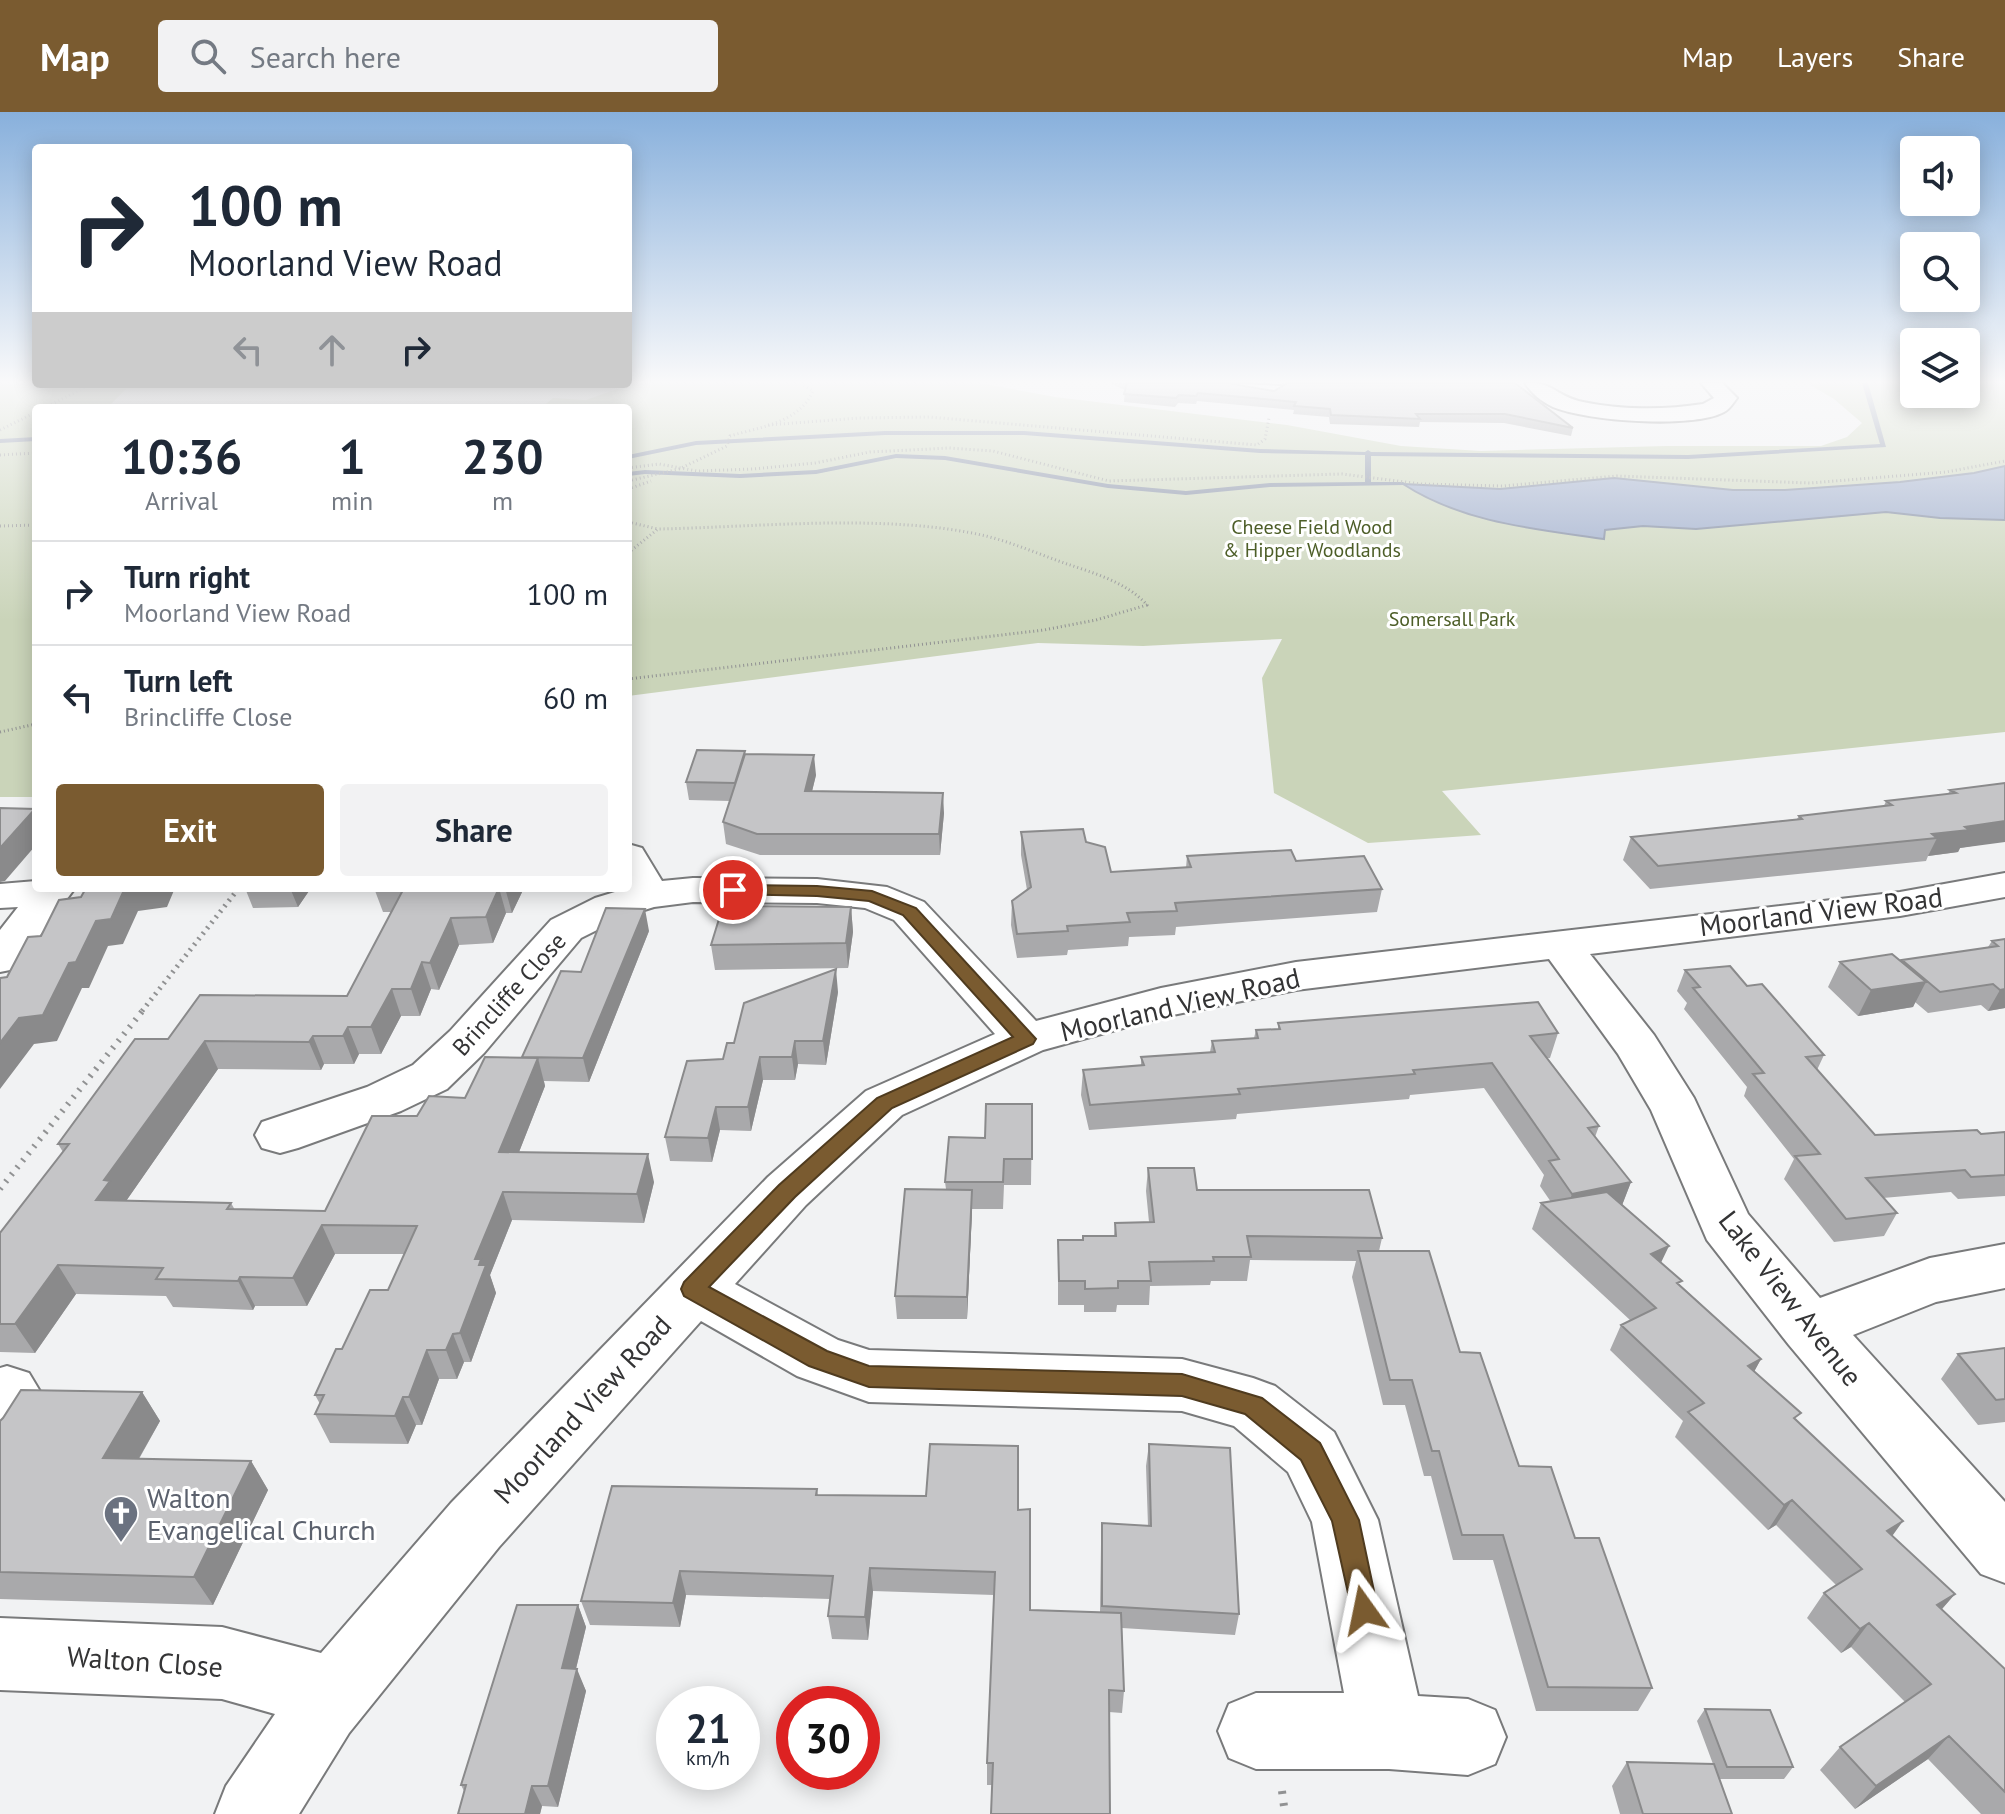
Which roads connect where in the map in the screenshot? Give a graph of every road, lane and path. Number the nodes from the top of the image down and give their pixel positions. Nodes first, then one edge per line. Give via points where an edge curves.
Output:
1 (693, 462) edge
2 (818, 462) edge
3 (1037, 462) edge
4 (1997, 462) edge
5 (632, 467) edge
6 (684, 467) junction
7 (659, 477) junction
8 (632, 480) edge
9 (632, 487) edge
10 (632, 523) edge
11 (32, 525) edge
12 (0, 526) edge
13 (658, 529) junction
14 (632, 550) edge
15 (632, 679) edge
16 (32, 725) edge
17 (0, 732) edge
18 (632, 863) edge
19 (2005, 885) edge
20 (35, 892) edge
21 (51, 892) edge
22 (236, 892) edge
23 (649, 895) junction
24 (0, 896) edge
25 (1559, 943) junction
26 (4, 952) edge
27 (1026, 1039) junction
28 (280, 1135) dead end
29 (0, 1189) edge
30 (2005, 1266) edge
31 (693, 1289) junction
32 (1810, 1328) junction
33 (2005, 1551) edge
34 (0, 1654) edge
35 (334, 1693) junction
36 (1256, 1731) dead end
37 (1389, 1731) junction
38 (1468, 1737) dead end
39 (254, 1814) edge

1 - 6 path
2 - 6 path via 697,471
3 - 4 path via 1109,481 1293,474 1502,486 1617,476 1810,483
5 - 6 path
6 - 7 path
7 - 8 path
7 - 9 path
10 - 13 path
11 - 12 path
13 - 14 path
13 - 15 path via 897,524 963,532 1090,572 1137,593 1147,605 1110,619 1053,629
16 - 17 path
18 - 23 street
19 - 25 street, Moorland View Road via 1900,904
20 - 24 street
21 - 26 street
22 - 29 path
23 - 27 street, Brincliffe Close via 693,890 872,896 909,911
23 - 28 street, Brincliffe Close via 566,929 430,1077
25 - 27 street, Moorland View Road via 1296,976 1161,1003
25 - 32 street, Lake View Avenue via 1637,1046 1676,1110 1726,1225
27 - 31 street, Moorland View Road via 884,1103 787,1191
30 - 32 street via 1974,1267 1912,1286
31 - 35 street, Moorland View Road via 475,1525
31 - 37 street via 818,1358 869,1376 1182,1385 1253,1405 1311,1452 1345,1520
32 - 33 street, Lake View Avenue
34 - 35 street, Walton Close via 222,1663
35 - 39 street, Moorland View Road
36 - 37 street
37 - 38 street

